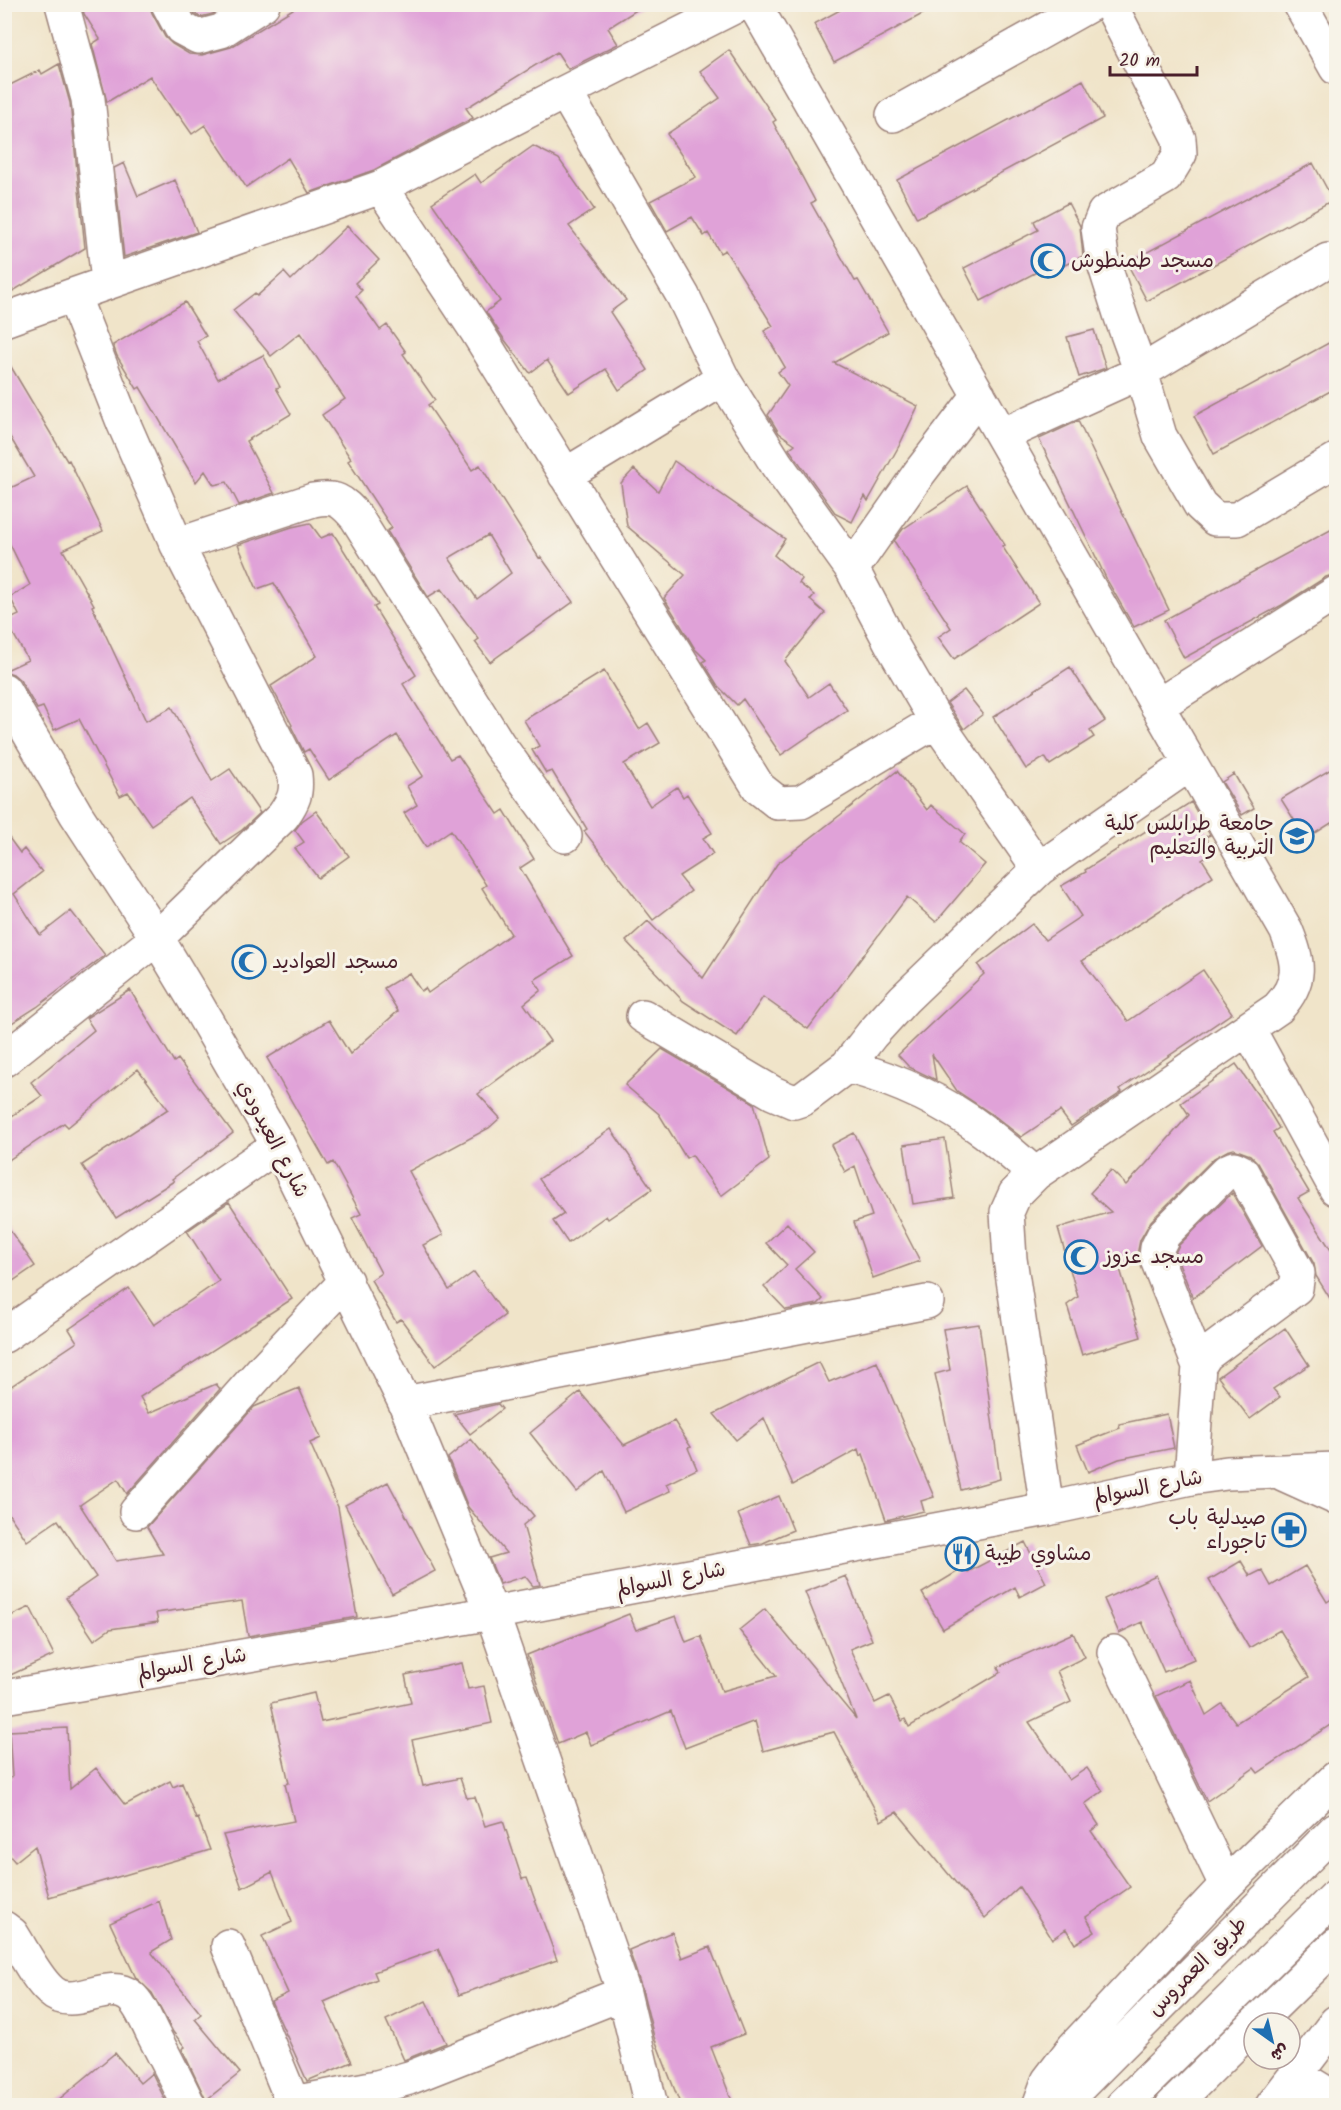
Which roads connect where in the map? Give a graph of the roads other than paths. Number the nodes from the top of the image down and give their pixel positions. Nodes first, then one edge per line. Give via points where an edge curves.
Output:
1 (62, 4) edge
2 (168, 4) edge
3 (263, 4) edge
4 (740, 4) edge
5 (754, 4) edge
6 (1091, 4) edge
7 (1110, 4) edge
8 (1300, 4) edge
9 (1336, 68) edge
10 (565, 92) junction
11 (893, 115) dead end
12 (381, 187) junction
13 (1328, 260) dead end
14 (108, 282) junction
15 (73, 295) junction
16 (4, 320) edge
17 (1142, 372) junction
18 (723, 379) junction
19 (979, 395) junction
20 (1002, 435) junction
21 (1336, 460) edge
22 (565, 475) junction
23 (177, 545) junction
24 (852, 569) junction
25 (1336, 593) edge
26 (4, 690) edge
27 (1157, 706) junction
28 (936, 721) junction
29 (1190, 764) junction
30 (565, 836) dead end
31 (1039, 869) junction
32 (157, 938) junction
33 (643, 1016) dead end
34 (1249, 1030) junction
35 (4, 1060) edge
36 (847, 1066) junction
37 (278, 1145) junction
38 (1035, 1174) junction
39 (1336, 1189) edge
40 (346, 1281) junction
41 (927, 1302) dead end
42 (4, 1336) edge
43 (1199, 1366) junction
44 (405, 1403) junction
45 (1336, 1469) edge
46 (1276, 1470) junction
47 (1191, 1478) junction
48 (1336, 1498) edge
49 (1047, 1509) junction
50 (136, 1512) dead end
51 (492, 1613) junction
52 (1114, 1652) dead end
53 (4, 1697) edge
54 (1336, 1778) edge
55 (1336, 1829) edge
56 (1226, 1885) junction
57 (1336, 1896) edge
58 (4, 1928) edge
59 (1336, 1945) edge
60 (228, 1946) dead end
61 (624, 1993) junction
62 (1268, 2011) edge
63 (1336, 2022) edge
64 (1242, 2037) edge
65 (1295, 2074) junction
66 (382, 2096) edge
67 (1336, 2099) edge
68 (291, 2104) edge
69 (189, 2106) edge
70 (651, 2106) edge
71 (1039, 2106) edge
72 (1060, 2106) edge
73 (1122, 2106) edge
74 (1172, 2106) edge
75 (1272, 2106) edge

1 - 14 street via 88,99
2 - 3 street via 181,28 198,37 221,31
4 - 10 street
5 - 19 street
6 - 11 street
7 - 17 street via 1179,139 1180,154 1166,177 1104,213 1098,228 1102,257
8 - 9 street
10 - 12 street
10 - 18 street via 683,296
12 - 14 street
12 - 22 street via 476,330
13 - 17 street
14 - 15 street
15 - 16 street
15 - 23 street
17 - 20 street
17 - 21 street via 1160,436 1200,505 1215,519 1237,519
18 - 22 street
18 - 24 street via 777,465
19 - 20 street
19 - 24 street
20 - 27 street
22 - 28 street via 759,788 778,803 801,802
23 - 30 street via 313,500 336,499 346,505 499,745
23 - 32 street via 295,775 297,790 282,816
24 - 28 street
25 - 27 street
26 - 32 street, شارع العيدودي via 76,814
27 - 29 street
28 - 31 street
29 - 31 street
29 - 34 street via 1295,952 1298,971 1289,996
31 - 36 street via 904,999
32 - 35 street
32 - 37 street, شارع العيدودي
33 - 36 street via 794,1102
34 - 38 street
34 - 39 street
36 - 38 street via 918,1091 985,1132
37 - 40 street, شارع العيدودي
37 - 42 street
38 - 49 street via 1015,1194 1007,1212 1010,1259
40 - 44 street, شارع العيدودي
40 - 50 street
41 - 44 street
43 - 43 street via 1206,1355 1296,1288 1298,1280 1298,1273 1242,1172 1234,1168 1164,1234 1157,1248 1156,1257
43 - 47 street
44 - 51 street, شارع العيدودي
45 - 46 street, شارع السوالم
46 - 47 street, شارع السوالم
46 - 48 street
47 - 49 street, شارع السوالم
49 - 51 street, شارع السوالم
51 - 53 street, شارع السوالم
51 - 61 street, شارع العيدودي
52 - 56 street
54 - 56 street
55 - 72 street, طريق العمروس
56 - 71 street via 1074,2047 1048,2081
57 - 73 street
58 - 69 street via 51,1992 73,1998 119,1990 131,1997
59 - 62 street
60 - 68 street
61 - 66 street via 409,2078
61 - 70 street, شارع العيدودي
63 - 65 street
64 - 74 street
65 - 67 street
65 - 75 street
66 - 68 street

